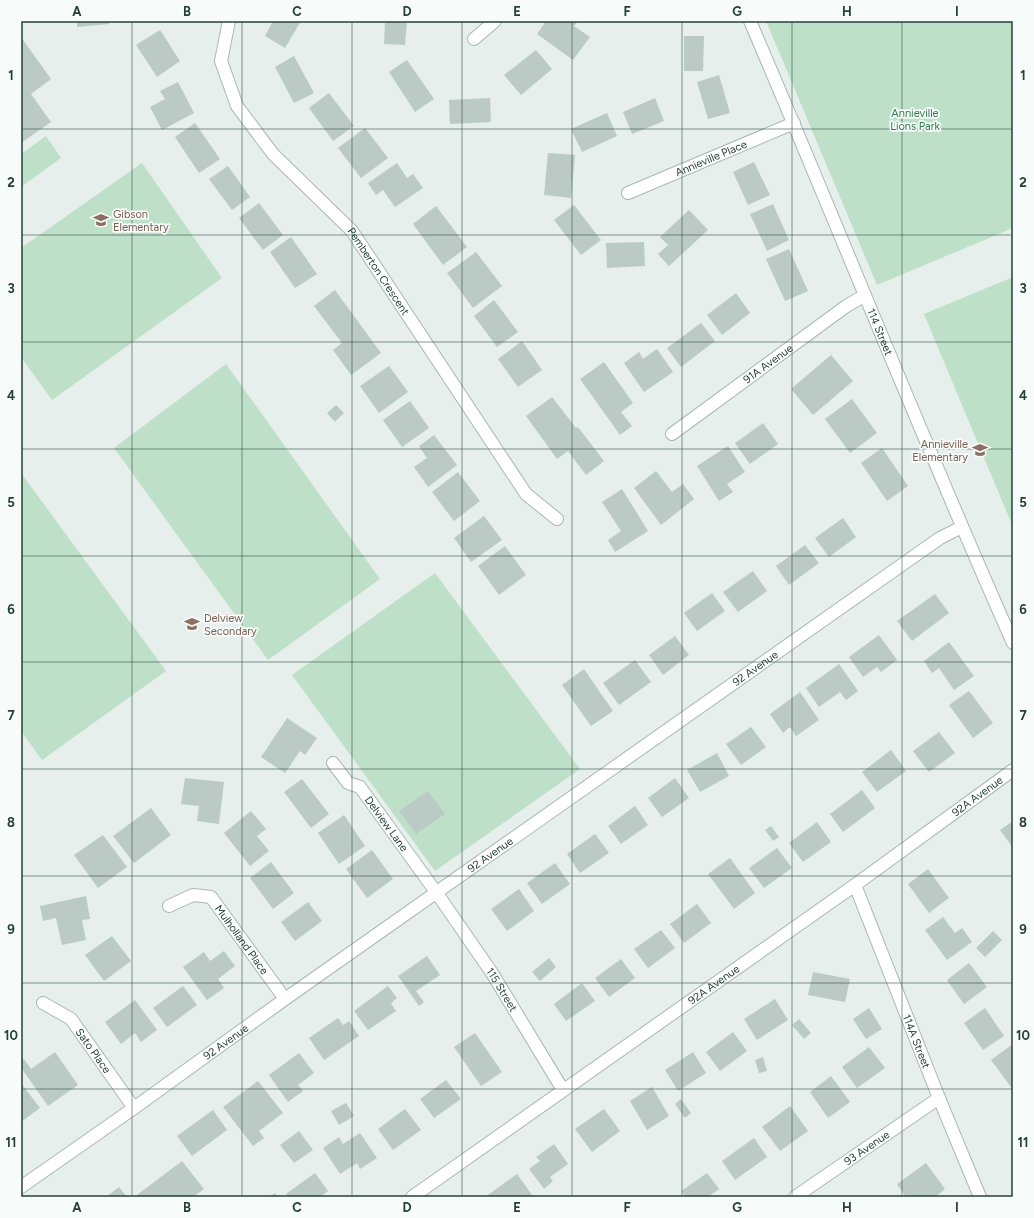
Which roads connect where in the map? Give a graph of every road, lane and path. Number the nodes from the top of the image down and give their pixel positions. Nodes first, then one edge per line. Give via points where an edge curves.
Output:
1 (229, 21) edge
2 (495, 21) edge
3 (750, 21) edge
4 (474, 40) dead end
5 (794, 123) junction
6 (628, 193) dead end
7 (865, 295) junction
8 (672, 434) dead end
9 (557, 519) dead end
10 (962, 527) junction
11 (1013, 643) edge
12 (332, 763) dead end
13 (1013, 770) edge
14 (855, 885) junction
15 (436, 892) junction
16 (168, 906) dead end
17 (285, 998) junction
18 (43, 1003) dead end
19 (563, 1090) junction
20 (939, 1098) junction
21 (134, 1108) junction
22 (21, 1187) edge
23 (412, 1197) edge
24 (795, 1197) edge
25 (980, 1197) edge

1 - 9 street, Pemberton Crescent via 221,61 237,106 273,154 352,231 526,494
2 - 4 street
3 - 5 street, 114 Street
5 - 6 street, Annieville Place
5 - 7 street, 114 Street
7 - 8 street, 91A Avenue via 844,307
7 - 10 street, 114 Street
10 - 11 street, 114 Street
10 - 15 street, 92 Avenue via 940,538
12 - 15 street, Delview Lane via 348,784 360,787
13 - 14 street, 92A Avenue
14 - 19 street, 92A Avenue
14 - 20 street, 114A Street
15 - 17 street, 92 Avenue
15 - 19 street, 115 Street via 492,973
16 - 17 street, Mulholland Place via 193,896 211,897
17 - 21 street, 92 Avenue
18 - 21 street, Sato Place via 71,1020
19 - 23 street, 92A Avenue
20 - 24 street, 93 Avenue
20 - 25 street, 114A Street
21 - 22 street, 92 Avenue

